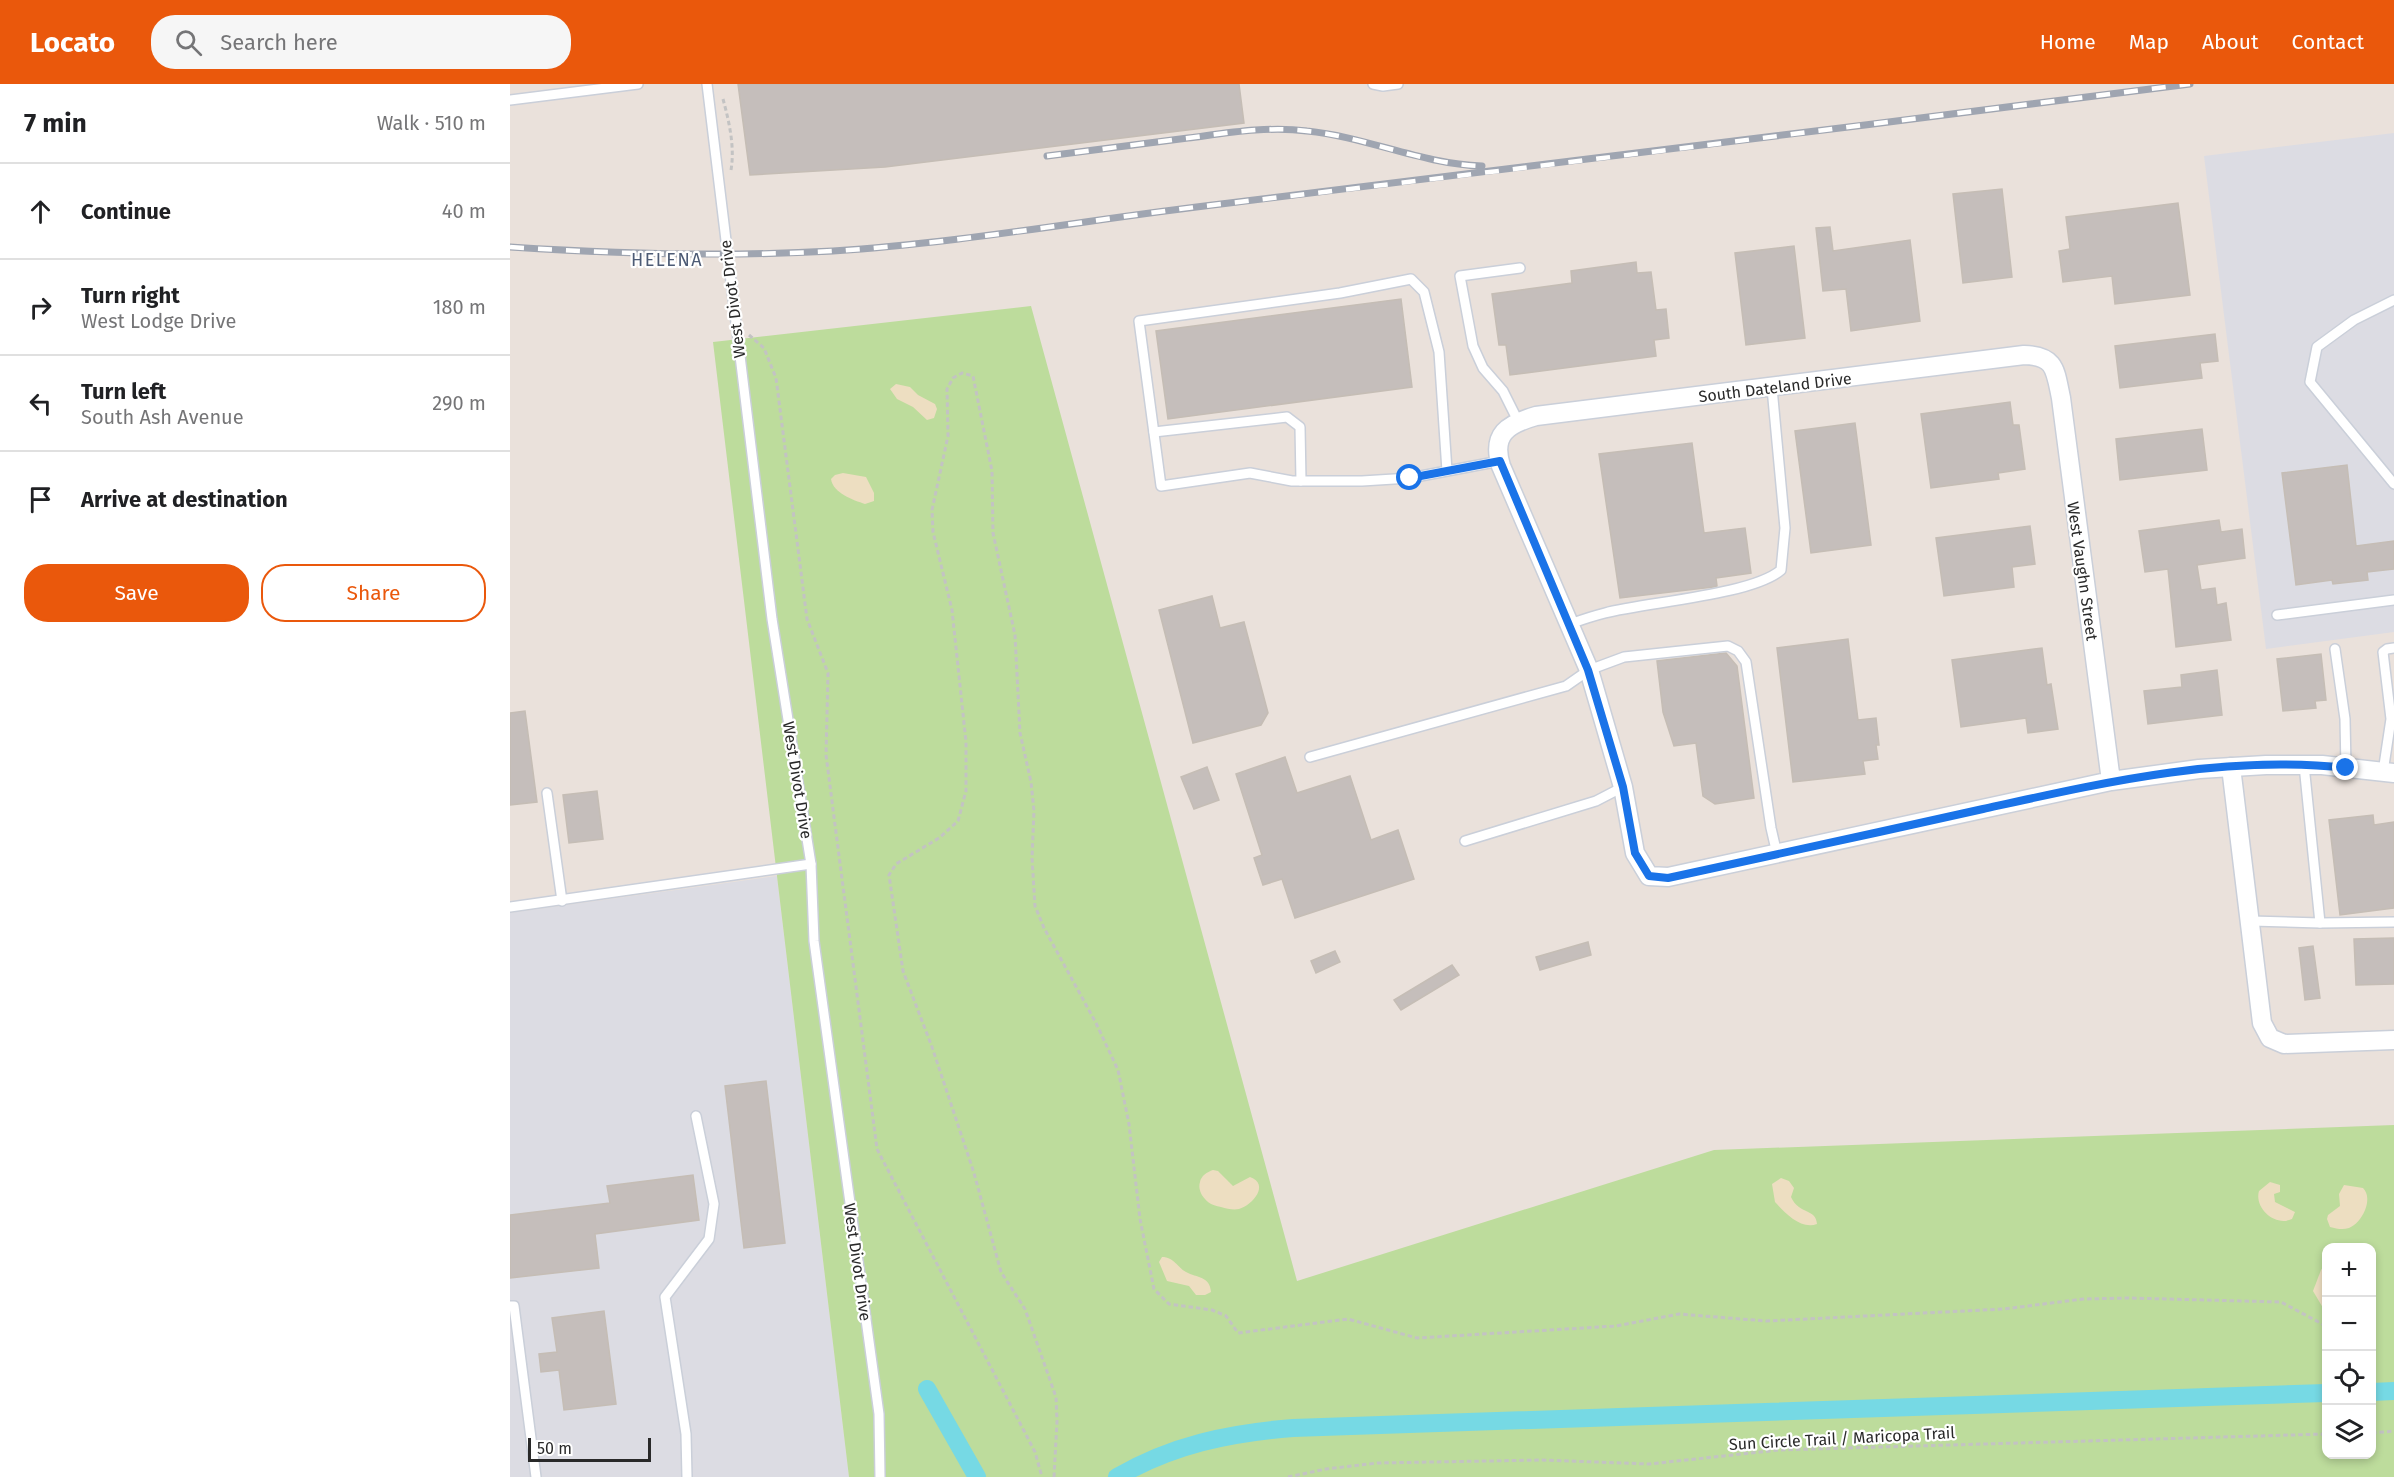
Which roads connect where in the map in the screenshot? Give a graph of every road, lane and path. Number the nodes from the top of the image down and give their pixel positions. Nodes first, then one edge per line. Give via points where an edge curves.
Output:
1 (638, 84) edge
2 (707, 84) edge
3 (1373, 84) edge
4 (1398, 84) edge
5 (721, 91) dead end
6 (510, 100) edge
7 (721, 185) junction
8 (1520, 268) dead end
9 (2394, 300) edge
10 (735, 322) junction
11 (2050, 362) joint
12 (1772, 388) junction
13 (1518, 421) junction
14 (1154, 432) junction
15 (1500, 461) junction
16 (1447, 471) junction
17 (1301, 481) junction
18 (2394, 484) edge
19 (2394, 600) edge
20 (2277, 615) dead end
21 (1570, 624) junction
22 (2394, 648) edge
23 (2335, 649) dead end
24 (1588, 670) junction
25 (1310, 757) dead end
26 (2304, 765) junction
27 (2231, 767) junction
28 (2346, 768) junction
29 (2388, 773) edge
30 (2111, 781) junction
31 (1623, 787) junction
32 (547, 793) dead end
33 (1465, 841) dead end
34 (1777, 855) junction
35 (811, 864) junction
36 (562, 900) junction
37 (510, 907) edge
38 (2251, 921) junction
39 (2394, 921) edge
40 (2320, 923) junction
41 (2394, 1040) edge
42 (696, 1116) dead end
43 (510, 1306) edge
44 (2322, 1324) edge
45 (2394, 1431) edge
46 (2376, 1432) edge
47 (2322, 1434) edge
48 (536, 1477) edge
49 (687, 1477) edge
50 (880, 1477) edge
51 (1041, 1477) edge
52 (1054, 1477) edge
53 (1288, 1477) edge

1 - 6 lane
2 - 7 lane, West Divot Drive
3 - 4 lane
5 - 7 path via 733,158 728,180
7 - 10 lane, West Divot Drive
8 - 13 lane via 1460,276 1473,346
9 - 18 lane via 2354,320 2317,347 2310,382
10 - 35 lane, West Divot Drive via 772,620
10 - 51 path via 764,348 776,378 807,619 828,673 826,755 877,1149 1035,1452
11 - 12 street, South Dateland Drive via 2024,355
11 - 30 street, West Vaughn Street via 2062,406
12 - 13 street, South Dateland Drive
12 - 21 lane via 1785,528 1781,570 1739,587 1605,613
13 - 15 street, South Dateland Drive via 1503,432 1497,450
14 - 16 lane via 1139,321 1340,293 1410,279 1424,292 1439,352
14 - 17 lane via 1161,486 1250,473
14 - 17 lane via 1287,417 1300,427
15 - 16 lane
15 - 21 street
16 - 17 lane via 1410,478
19 - 20 lane
21 - 24 street
22 - 29 lane via 2383,652 2391,719
23 - 28 lane via 2345,719
24 - 25 lane via 1566,686
24 - 31 street
24 - 34 lane via 1624,657 1728,646 1738,651 1746,662
26 - 27 street
26 - 28 street
26 - 40 lane
27 - 30 street
27 - 38 street
28 - 29 street
30 - 34 street
31 - 33 lane via 1596,801
31 - 34 street via 1635,853 1649,876 1668,878
32 - 36 lane
35 - 36 lane
35 - 50 lane, West Divot Drive via 814,941 879,1414
36 - 37 lane
38 - 40 lane
38 - 41 street via 2262,1023 2270,1038 2284,1044
39 - 40 lane
42 - 49 lane via 714,1204 709,1239 665,1297 686,1434
43 - 48 lane via 514,1306
44 - 52 path via 2281,1302 2094,1299 2004,1309 1776,1320 1679,1314 1616,1326 1417,1338 1348,1319 1238,1333 1226,1316 1212,1310 1169,1304 1154,1288 1118,1070 1035,906 1034,811 1020,733 1015,635 993,533 992,471 973,376 962,373 953,378 947,389 948,436 932,510 933,532 952,610 966,742 966,791 958,821 939,838 896,864 889,875 903,971 974,1173 1001,1272 1025,1309 1056,1397
45 - 46 path
47 - 53 path, Sun Circle Trail / Maricopa Trail via 1779,1450 1649,1464 1542,1460 1377,1463

